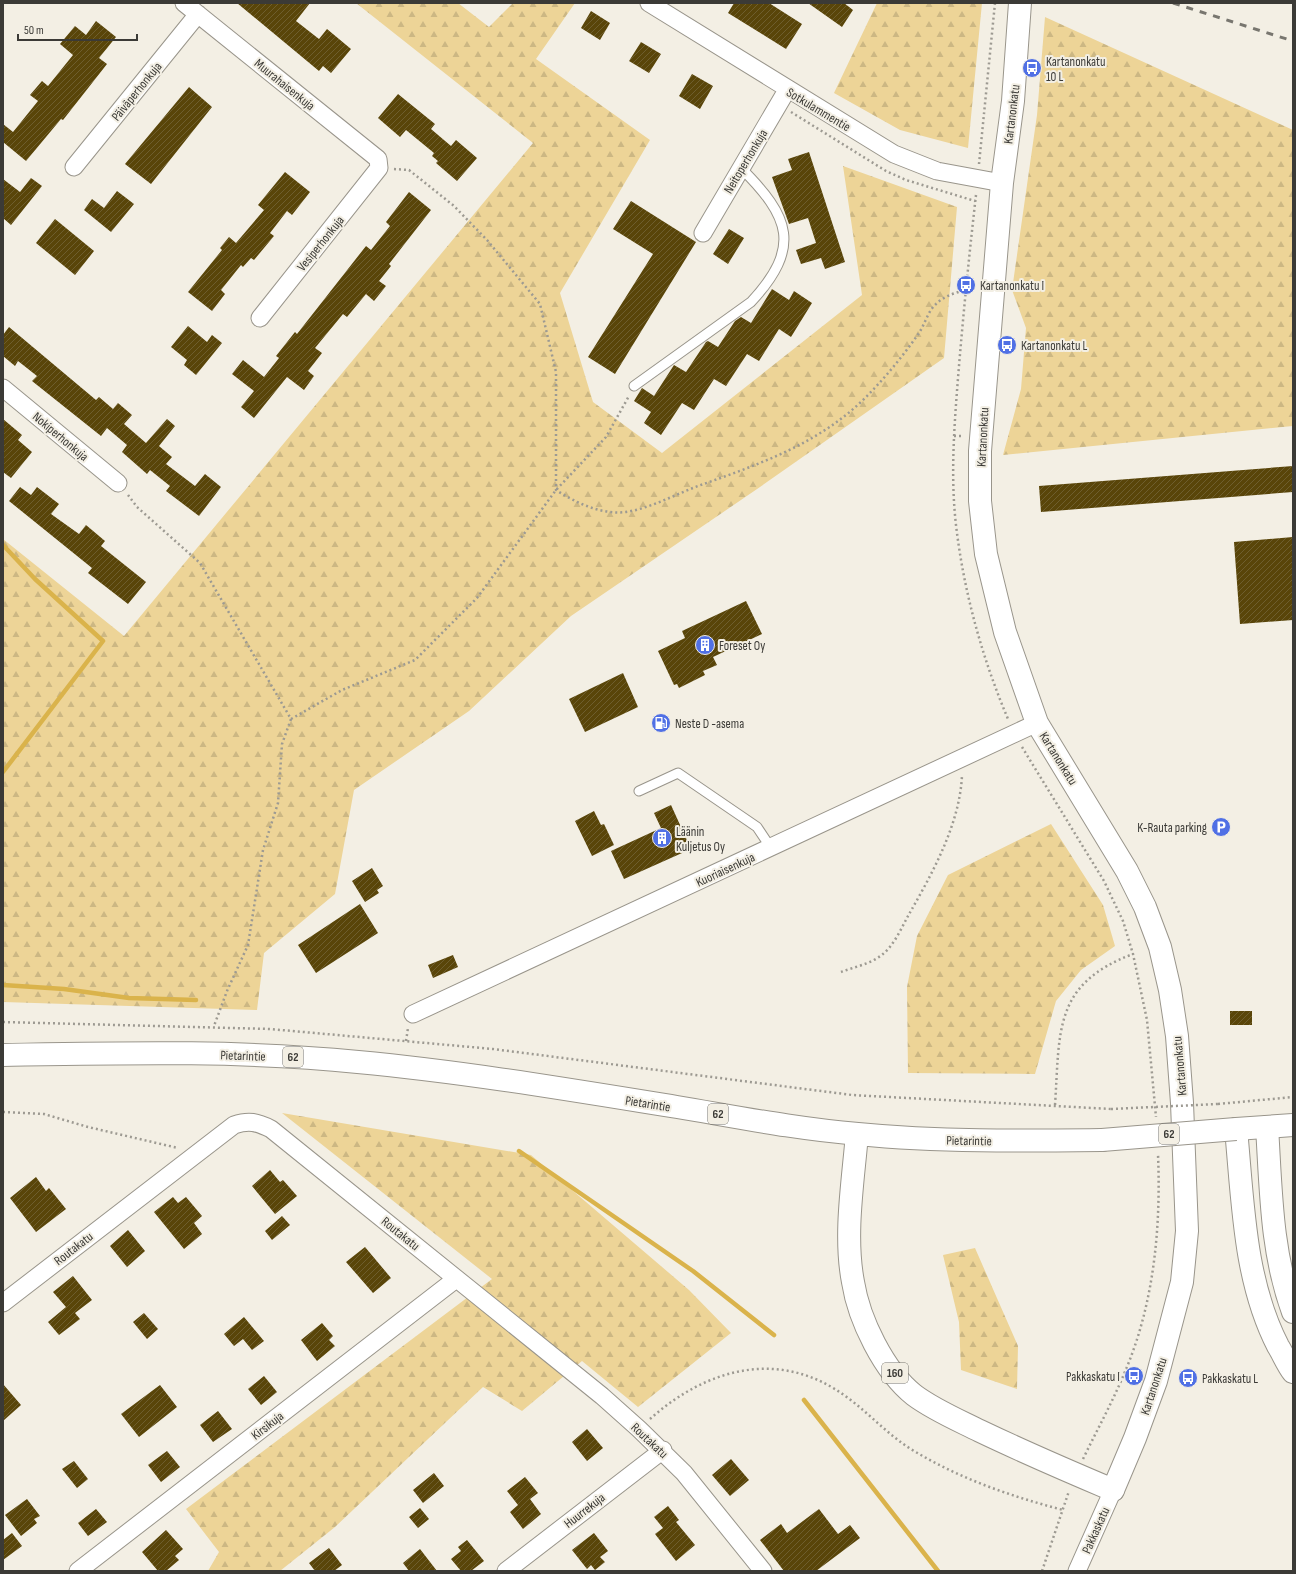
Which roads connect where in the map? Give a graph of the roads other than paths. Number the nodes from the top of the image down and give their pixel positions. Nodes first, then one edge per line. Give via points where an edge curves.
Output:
1 (184, 3) edge
2 (649, 3) edge
3 (1020, 3) edge
4 (198, 14) junction
5 (787, 90) junction
6 (74, 167) dead end
7 (379, 168) joint
8 (741, 168) junction
9 (1002, 183) junction
10 (703, 233) dead end
11 (260, 318) dead end
12 (634, 386) road end
13 (3, 388) edge
14 (118, 483) road end
15 (1037, 723) junction
16 (638, 791) dead end
17 (771, 848) junction
18 (413, 1014) dead end
19 (3, 1055) edge
20 (1293, 1125) edge
21 (1267, 1127) junction
22 (1236, 1129) junction
23 (857, 1134) junction
24 (456, 1279) junction
25 (3, 1303) edge
26 (1293, 1312) edge
27 (1293, 1372) edge
28 (663, 1450) junction
29 (1113, 1490) junction
30 (78, 1571) edge
31 (506, 1571) edge
32 (763, 1571) edge
33 (1077, 1571) edge

1 - 4 street, Muurahaisenkuja
2 - 5 street, Sotkulammentie
3 - 9 main road, Kartanonkatu via 1013,101
4 - 6 street, Päiväperhonkuja
4 - 7 street, Muurahaisenkuja via 378,159
5 - 8 street, Neitoperhonkuja
5 - 9 street, Sotkulammentie via 894,154 937,171
7 - 11 street, Vesiperhonkuja
8 - 10 street, Neitoperhonkuja
8 - 12 lane via 757,183 773,205 783,225 785,243 781,260 775,272 751,302
9 - 15 main road, Kartanonkatu via 980,451 980,501 986,554 1005,632
13 - 14 street, Nokiperhonkuja
15 - 17 street, Kuoriaisenkuja
15 - 29 main road, Kartanonkatu via 1127,870 1145,908 1160,947 1177,1036 1186,1182 1182,1282 1156,1381
16 - 17 lane via 678,773 757,827
17 - 18 street, Kuoriaisenkuja
19 - 23 main road, Pietarintie / 62 via 171,1053 358,1062 566,1089 751,1120
20 - 21 main road, Pietarintie / 62
21 - 22 main road, Pietarintie / 62
21 - 26 main road via 1274,1237 1283,1286
22 - 23 main road, Pietarintie / 62, bridge via 1102,1140 954,1140
22 - 27 main road via 1254,1285 1273,1336
23 - 29 main road, 160 via 849,1236 853,1282 865,1326 887,1365 913,1394 948,1416
24 - 25 street, Routakatu via 271,1130 257,1122 246,1121 234,1125 197,1152
24 - 28 street, Routakatu via 602,1396
24 - 30 street, Kirsikuja
28 - 31 street, Huurrekuja
28 - 32 street, Routakatu
29 - 33 street, Pakkaskatu

